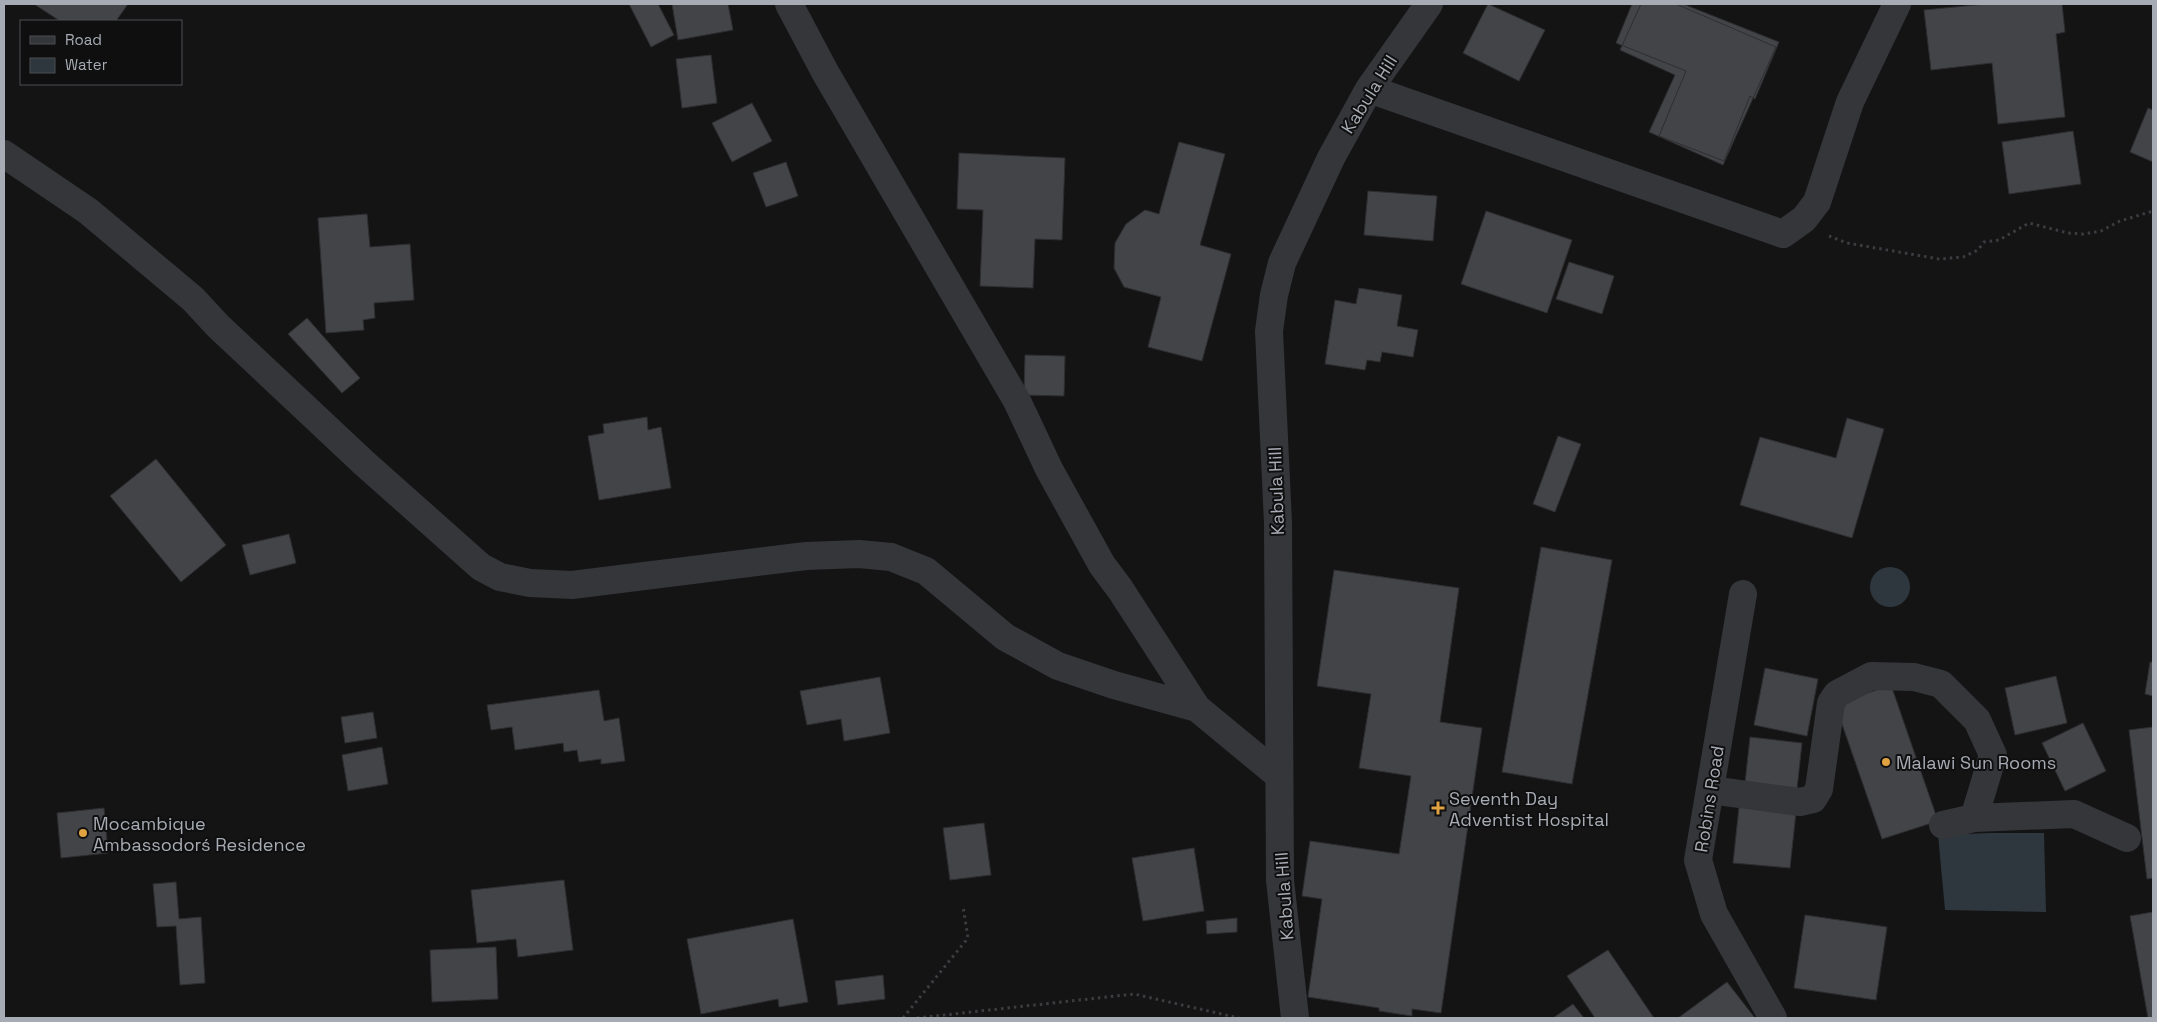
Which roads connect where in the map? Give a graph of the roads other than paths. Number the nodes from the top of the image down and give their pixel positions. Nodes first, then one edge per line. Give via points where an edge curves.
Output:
1 (788, 4) edge
2 (1429, 4) edge
3 (1896, 4) edge
4 (1369, 89) junction
5 (4, 154) edge
6 (1743, 594) dead end
7 (1197, 708) junction
8 (1278, 775) junction
9 (1710, 790) junction
10 (1974, 818) junction
11 (1944, 825) dead end
12 (2127, 838) dead end
13 (1295, 1018) edge
14 (1773, 1018) edge

1 - 7 street via 1017,401 1049,469 1102,565
2 - 4 street, Kabula Hill
3 - 4 street via 1850,102 1817,202 1804,219 1783,234
4 - 8 street, Kabula Hill via 1330,158 1282,263 1274,295 1270,331 1278,524
5 - 7 street via 88,211 193,299 364,463 482,567 500,577 530,584 572,585 806,556 858,554 891,557 926,571 1005,637 1058,666
6 - 9 street, Robins Road
7 - 8 street
8 - 13 street, Kabula Hill via 1280,880
9 - 10 street via 1800,802 1813,799 1819,789 1831,703 1837,694 1871,676 1914,677 1941,684 1977,720 1993,755
9 - 14 street, Robins Road via 1698,860 1714,914
10 - 11 street
10 - 12 street via 2074,814

